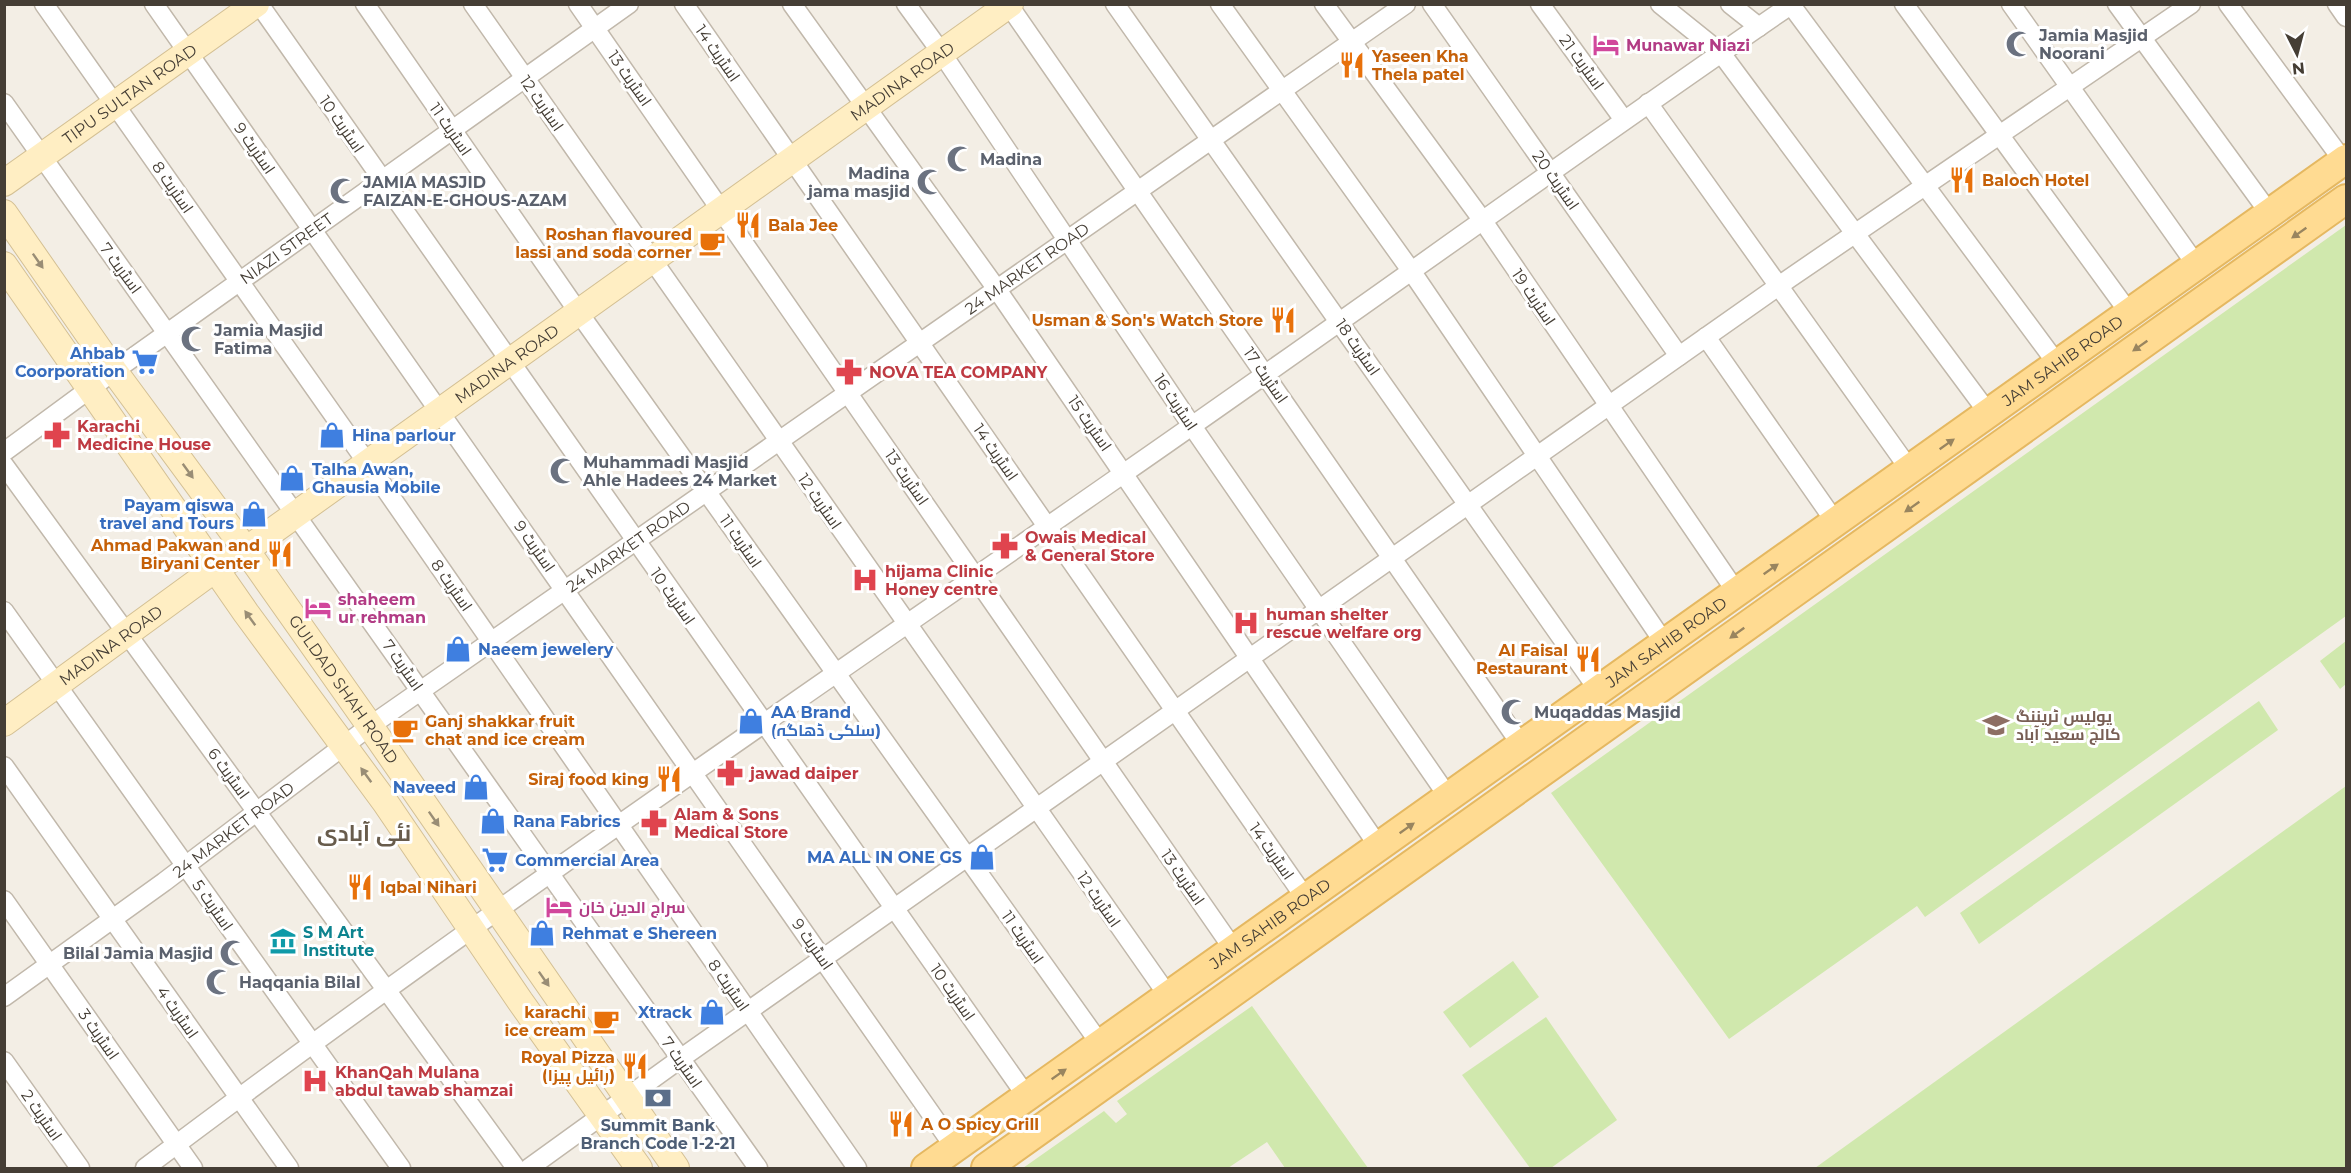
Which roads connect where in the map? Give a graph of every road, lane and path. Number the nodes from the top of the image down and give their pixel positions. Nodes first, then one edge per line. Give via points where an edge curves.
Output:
1 (44, 4) edge
2 (154, 4) edge
3 (257, 4) edge
4 (365, 4) edge
5 (473, 4) edge
6 (578, 4) edge
7 (629, 4) edge
8 (684, 4) edge
9 (792, 4) edge
10 (906, 4) edge
11 (1115, 4) edge
12 (1220, 4) edge
13 (1324, 4) edge
14 (1406, 4) edge
15 (1432, 4) edge
16 (1540, 4) edge
17 (1660, 4) edge
18 (1730, 4) edge
19 (1904, 4) edge
20 (2011, 4) edge
21 (2117, 4) edge
22 (2191, 4) edge
23 (2228, 4) edge
24 (2337, 4) edge
25 (1009, 5) edge
26 (1791, 5) edge
27 (2346, 17) edge
28 (1759, 27) junction
29 (595, 28) junction
30 (2143, 39) junction
31 (1351, 41) junction
32 (941, 52) junction
33 (188, 53) junction
34 (1721, 53) junction
35 (525, 79) junction
36 (2071, 88) junction
37 (1281, 90) junction
38 (4, 103) edge
39 (1648, 103) junction
40 (115, 104) junction
41 (865, 107) junction
42 (1624, 120) junction
43 (452, 130) junction
44 (2000, 136) junction
45 (1210, 139) junction
46 (41, 156) junction
47 (793, 159) junction
48 (2345, 160) edge
49 (1551, 173) junction
50 (381, 180) junction
51 (4, 183) edge
52 (1925, 186) junction
53 (1137, 190) junction
54 (2346, 199) edge
55 (723, 210) junction
56 (4, 213) edge
57 (2271, 214) junction
58 (1483, 221) junction
59 (312, 230) junction
60 (1855, 234) junction
61 (1068, 239) junction
62 (652, 261) junction
63 (4, 265) edge
64 (2197, 266) junction
65 (1412, 272) junction
66 (240, 282) junction
67 (1779, 286) junction
68 (996, 288) junction
69 (579, 313) junction
70 (2130, 314) junction
71 (1341, 323) junction
72 (167, 333) junction
73 (1706, 337) junction
74 (920, 342) junction
75 (1679, 356) junction
76 (509, 363) junction
77 (2058, 365) junction
78 (114, 371) junction
79 (1266, 375) junction
80 (89, 390) junction
81 (849, 392) junction
82 (1607, 406) junction
83 (441, 412) junction
84 (1989, 414) junction
85 (1192, 426) junction
86 (779, 442) junction
87 (4, 452) edge
88 (1537, 456) junction
89 (368, 464) junction
90 (4, 465) edge
91 (1910, 470) junction
92 (1124, 474) junction
93 (707, 492) junction
94 (1468, 504) junction
95 (297, 514) junction
96 (1836, 523) junction
97 (1048, 527) junction
98 (635, 542) junction
99 (246, 550) junction
100 (1393, 557) junction
101 (215, 569) junction
102 (976, 577) junction
103 (566, 591) junction
104 (1737, 593) junction
105 (1318, 609) junction
106 (4, 611) edge
107 (907, 625) junction
108 (127, 633) junction
109 (491, 642) junction
110 (1665, 644) junction
111 (1248, 659) junction
112 (837, 674) junction
113 (57, 685) junction
114 (421, 690) junction
115 (1599, 691) junction
116 (1175, 710) junction
117 (4, 723) edge
118 (764, 724) junction
119 (370, 726) junction
120 (343, 745) junction
121 (1522, 746) junction
122 (1103, 761) junction
123 (4, 766) edge
124 (694, 773) junction
125 (1449, 798) junction
126 (1036, 808) junction
127 (256, 812) junction
128 (619, 826) junction
129 (1379, 847) junction
130 (967, 857) junction
131 (186, 866) junction
132 (550, 874) junction
133 (1306, 899) junction
134 (4, 900) edge
135 (894, 908) junction
136 (497, 911) junction
137 (112, 919) junction
138 (472, 930) junction
139 (1234, 950) junction
140 (823, 958) junction
141 (50, 965) junction
142 (387, 992) junction
143 (1168, 997) junction
144 (4, 998) edge
145 (748, 1011) junction
146 (314, 1045) junction
147 (1101, 1045) junction
148 (680, 1059) junction
149 (4, 1061) edge
150 (626, 1097) junction
151 (1027, 1097) junction
152 (240, 1099) junction
153 (602, 1116) junction
154 (177, 1145) junction
155 (955, 1148) junction
156 (80, 1168) edge
157 (145, 1168) edge
158 (193, 1168) edge
159 (289, 1168) edge
160 (401, 1168) edge
161 (516, 1168) edge
162 (529, 1168) edge
163 (639, 1168) edge
164 (676, 1168) edge
165 (758, 1168) edge
166 (857, 1168) edge
167 (926, 1168) edge
168 (986, 1168) edge

1 - 40 street, اسٹریٹ 8
2 - 33 street, اسٹریٹ 9
3 - 33 street, TIPU SULTAN ROAD
3 - 50 street, اسٹریٹ 10
4 - 43 street, اسٹریٹ 11
5 - 35 street, اسٹریٹ 12
6 - 29 street, اسٹریٹ 13
7 - 29 street, NIAZI STREET
8 - 47 street, اسٹریٹ 14
9 - 41 street, اسٹریٹ 15
10 - 32 street, اسٹریٹ 16
11 - 45 street, اسٹریٹ 18
12 - 37 street
13 - 31 street, اسٹریٹ 19
14 - 31 street, 24 MARKET ROAD
15 - 49 street, اسٹریٹ 20
16 - 42 street, اسٹریٹ 21
17 - 34 street
18 - 28 street
19 - 44 street
20 - 36 street
21 - 30 street
22 - 30 street
23 - 48 street
24 - 27 street
25 - 32 street, MADINA ROAD
25 - 53 street, اسٹریٹ 17
26 - 28 street
26 - 52 street
28 - 34 street
29 - 35 street, NIAZI STREET
29 - 55 street, اسٹریٹ 13
30 - 36 street
30 - 57 street
31 - 37 street, 24 MARKET ROAD
31 - 58 street, اسٹریٹ 19
32 - 41 street, MADINA ROAD
32 - 61 street, اسٹریٹ 16
33 - 40 street, TIPU SULTAN ROAD
33 - 59 street, اسٹریٹ 9
34 - 39 street
34 - 60 street
35 - 43 street, NIAZI STREET
35 - 62 street, اسٹریٹ 12
36 - 44 street
36 - 64 street
37 - 45 street, 24 MARKET ROAD
37 - 65 street
38 - 46 street, اسٹریٹ 7
39 - 42 street
39 - 67 street
40 - 46 street, TIPU SULTAN ROAD
40 - 66 street, اسٹریٹ 8
41 - 47 street, MADINA ROAD
41 - 68 street, اسٹریٹ 15
42 - 49 street
43 - 50 street, NIAZI STREET
43 - 69 street, اسٹریٹ 11
44 - 52 street
44 - 70 street
45 - 53 street, 24 MARKET ROAD
45 - 71 street, اسٹریٹ 18
46 - 51 street, TIPU SULTAN ROAD
46 - 72 street, اسٹریٹ 7
47 - 55 street, MADINA ROAD
47 - 74 street, اسٹریٹ 14
48 - 57 main road, JAM SAHIB ROAD
49 - 58 street
49 - 75 street, اسٹریٹ 20
50 - 59 street, NIAZI STREET
50 - 76 street, اسٹریٹ 10
52 - 60 street
52 - 77 street
53 - 61 street, 24 MARKET ROAD
53 - 79 street, اسٹریٹ 17
54 -> 168 main road, JAM SAHIB ROAD
55 - 62 street, MADINA ROAD
55 - 81 street, اسٹریٹ 13
56 -> 78 street, GULDAD SHAH ROAD
57 - 64 main road, JAM SAHIB ROAD
58 - 65 street
58 - 82 street, اسٹریٹ 19
59 - 66 street, NIAZI STREET
59 - 83 street, اسٹریٹ 9
60 - 67 street
60 - 84 street
61 - 68 street, 24 MARKET ROAD
61 - 85 street, اسٹریٹ 16
62 - 69 street, MADINA ROAD
62 - 86 street, اسٹریٹ 12
63 - 80 street, GULDAD SHAH ROAD
64 - 70 main road, JAM SAHIB ROAD
65 - 71 street
65 - 88 street
66 - 72 street, NIAZI STREET
66 - 89 street, اسٹریٹ 8
67 - 73 street
67 - 91 street
68 - 74 street, 24 MARKET ROAD
68 - 92 street, اسٹریٹ 15
69 - 76 street, MADINA ROAD
69 - 93 street, اسٹریٹ 11
70 - 77 main road, JAM SAHIB ROAD
71 - 79 street
71 - 94 street, اسٹریٹ 18
72 - 78 street, NIAZI STREET
72 - 95 street, اسٹریٹ 7
73 - 75 street
73 - 96 street
74 - 81 street, 24 MARKET ROAD
74 - 97 street, اسٹریٹ 14
75 - 82 street
76 - 83 street, MADINA ROAD
76 - 98 street, اسٹریٹ 10
77 - 84 main road, JAM SAHIB ROAD
78 - 80 street, NIAZI STREET
78 -> 99 street, GULDAD SHAH ROAD
79 - 85 street
79 - 100 street, اسٹریٹ 17
80 - 87 street, NIAZI STREET
80 - 101 street, GULDAD SHAH ROAD
81 - 86 street, 24 MARKET ROAD
81 - 102 street, اسٹریٹ 13
82 - 88 street
82 - 104 street, اسٹریٹ 19
83 - 89 street, MADINA ROAD
83 - 103 street, اسٹریٹ 9
91 -> 84 main road, JAM SAHIB ROAD
85 - 92 street
85 - 105 street, اسٹریٹ 16
86 - 93 street, 24 MARKET ROAD
86 - 107 street, اسٹریٹ 12
88 - 94 street
88 - 110 street
89 - 95 street, MADINA ROAD
89 - 109 street, اسٹریٹ 8
90 - 108 street, اسٹریٹ 6
91 - 96 main road, JAM SAHIB ROAD
92 - 97 street
92 - 111 street, اسٹریٹ 15
93 - 98 street, 24 MARKET ROAD
93 - 112 street, اسٹریٹ 11
94 - 100 street
94 - 115 street, اسٹریٹ 18
95 - 99 street, MADINA ROAD
95 - 114 street, اسٹریٹ 7
104 -> 96 main road, JAM SAHIB ROAD
97 - 102 street
97 - 116 street, اسٹریٹ 14
98 - 103 street, 24 MARKET ROAD
98 - 118 street, اسٹریٹ 10
99 - 101 street, MADINA ROAD
99 - 119 street, GULDAD SHAH ROAD
100 - 105 street
100 - 121 street, اسٹریٹ 17
101 - 108 street, MADINA ROAD
120 -> 101 street, GULDAD SHAH ROAD
102 - 107 street
102 - 122 street, اسٹریٹ 13
103 - 109 street, 24 MARKET ROAD
103 - 124 street, اسٹریٹ 9
104 - 110 main road, JAM SAHIB ROAD
105 - 111 street
105 - 125 street, اسٹریٹ 16
106 - 113 street, اسٹریٹ 5
107 - 112 street
107 - 126 street, اسٹریٹ 12
108 - 113 street, MADINA ROAD
108 - 127 street, اسٹریٹ 6
109 - 114 street, 24 MARKET ROAD
109 - 128 street, اسٹریٹ 8
110 - 115 main road, JAM SAHIB ROAD
111 - 116 street
111 - 129 street, اسٹریٹ 15
112 - 118 street
112 - 130 street, اسٹریٹ 11
113 - 117 street, MADINA ROAD
113 - 131 street, اسٹریٹ 5
114 - 119 street, 24 MARKET ROAD
114 - 132 street, اسٹریٹ 7
115 - 121 main road, JAM SAHIB ROAD
116 - 122 street
116 - 133 street, اسٹریٹ 14
118 - 124 street
118 - 135 street, اسٹریٹ 10
119 - 120 street, 24 MARKET ROAD
119 -> 136 street, GULDAD SHAH ROAD
120 - 127 street, 24 MARKET ROAD
138 -> 120 street, GULDAD SHAH ROAD
121 - 125 main road, JAM SAHIB ROAD
122 - 126 street
122 - 139 street, اسٹریٹ 13
123 - 137 street, اسٹریٹ 4
124 - 128 street
124 - 140 street, اسٹریٹ 9
129 -> 125 main road, JAM SAHIB ROAD
126 - 130 street
126 - 143 street, اسٹریٹ 12
127 - 131 street, 24 MARKET ROAD
127 - 142 street, اسٹریٹ 6
128 - 132 street
128 - 145 street, اسٹریٹ 8
129 - 133 main road, JAM SAHIB ROAD
130 - 135 street
130 - 147 street, اسٹریٹ 11
131 - 137 street, 24 MARKET ROAD
131 - 146 street, اسٹریٹ 5
132 - 136 street
132 - 148 street, اسٹریٹ 7
133 - 139 main road, JAM SAHIB ROAD
134 - 141 street, اسٹریٹ 3
135 - 140 street
135 - 151 street, اسٹریٹ 10
136 - 138 street
136 -> 150 street, GULDAD SHAH ROAD
137 - 141 street, 24 MARKET ROAD
137 - 152 street, اسٹریٹ 4
138 - 142 street
138 - 153 street, GULDAD SHAH ROAD
139 - 143 main road, JAM SAHIB ROAD
140 - 145 street
140 - 155 street, اسٹریٹ 9
141 - 144 street, 24 MARKET ROAD
141 - 154 street, اسٹریٹ 3
142 - 146 street
142 - 161 street, اسٹریٹ 6
143 - 147 main road, JAM SAHIB ROAD
145 - 148 street
145 - 166 street, اسٹریٹ 8
146 - 152 street
146 - 160 street, اسٹریٹ 5
151 -> 147 main road, JAM SAHIB ROAD
148 - 150 street
148 - 165 street, اسٹریٹ 7
149 - 156 street, اسٹریٹ 2
150 - 153 street
150 - 164 street, GULDAD SHAH ROAD
151 - 155 main road, JAM SAHIB ROAD
152 - 154 street
152 - 159 street, اسٹریٹ 4
153 - 162 street
153 - 163 street, GULDAD SHAH ROAD
154 - 157 street
154 - 158 street, اسٹریٹ 3
155 - 167 main road, JAM SAHIB ROAD

